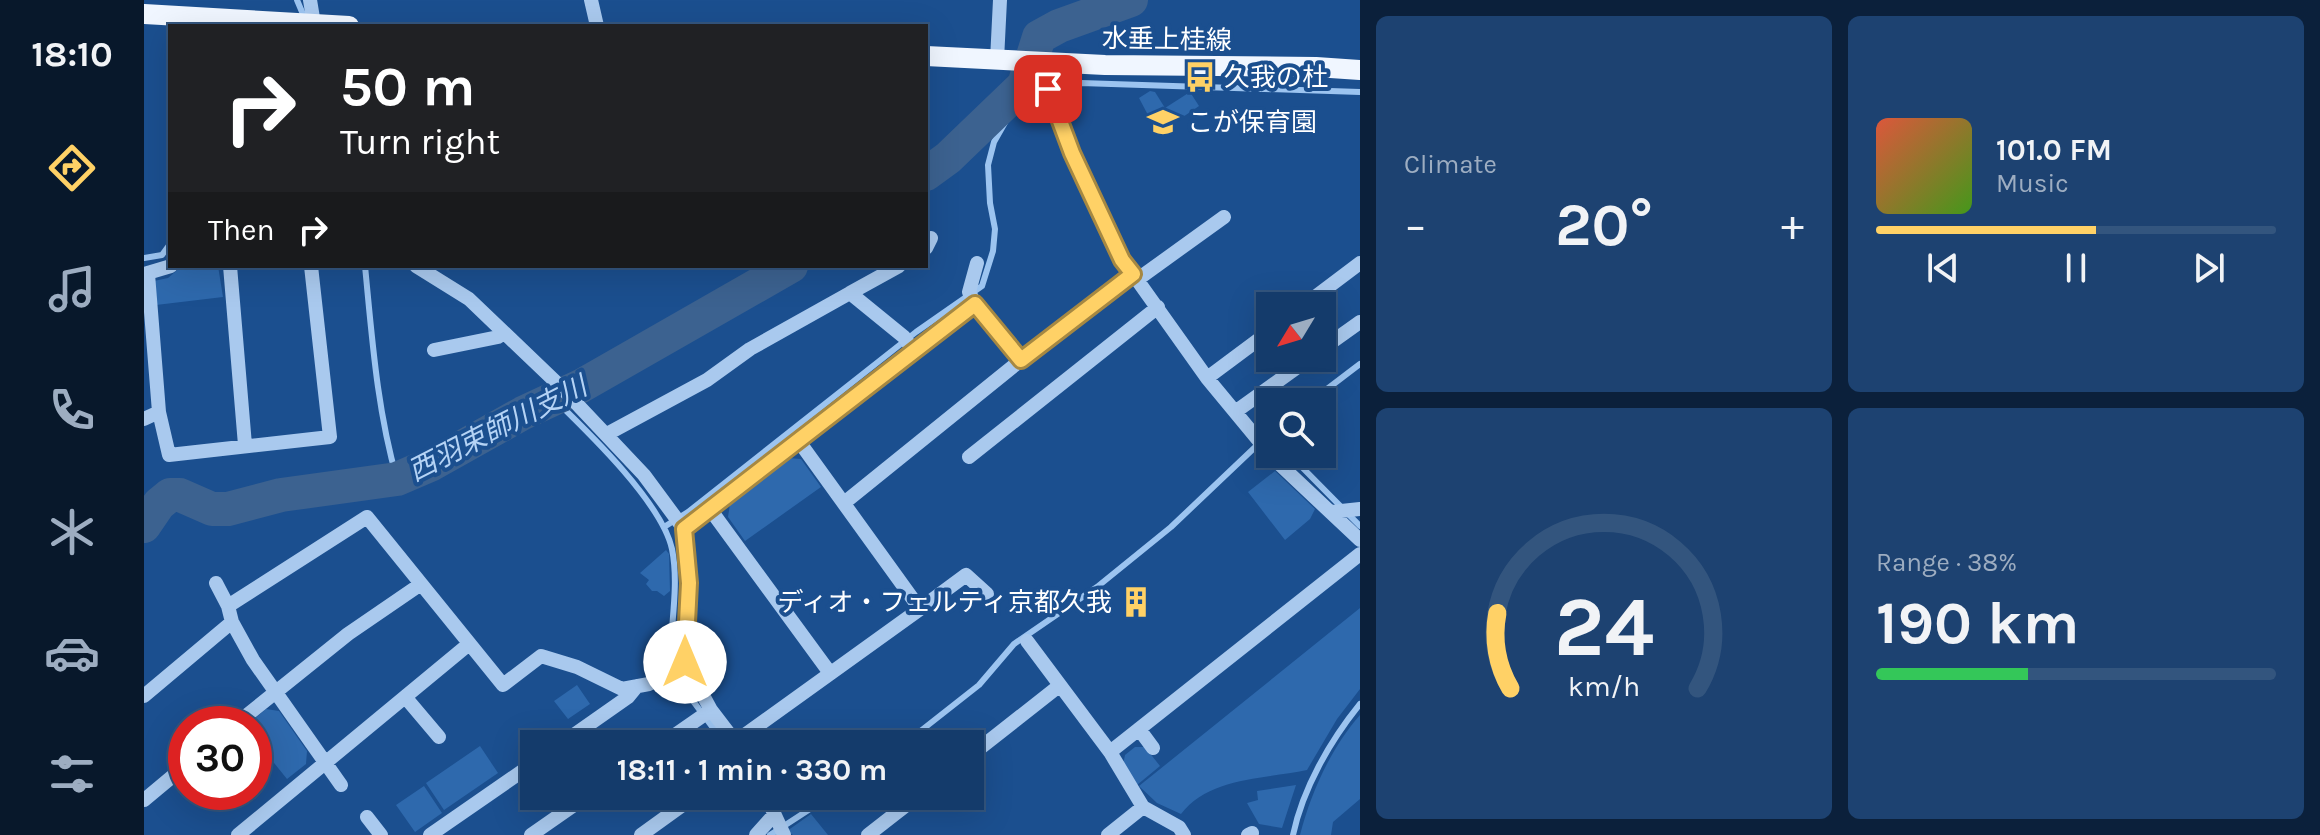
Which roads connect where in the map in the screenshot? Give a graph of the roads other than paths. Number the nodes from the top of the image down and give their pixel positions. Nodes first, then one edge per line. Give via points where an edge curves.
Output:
1 (310, 0) edge
2 (591, 0) edge
3 (1000, 0) edge
4 (144, 14) edge
5 (308, 24) joint
6 (597, 24) edge
7 (928, 56) edge
8 (997, 60) junction
9 (1360, 70) edge
10 (1040, 71) junction
11 (1224, 217) dead end
12 (977, 263) dead end
13 (1360, 263) edge
14 (168, 267) edge
15 (230, 268) edge
16 (311, 268) edge
17 (424, 268) edge
18 (895, 268) edge
19 (146, 274) edge
20 (1135, 276) junction
21 (1322, 292) edge
22 (850, 293) junction
23 (972, 298) junction
24 (1158, 307) junction
25 (1360, 322) edge
26 (504, 333) junction
27 (1336, 339) edge
28 (1256, 341) edge
29 (908, 343) junction
30 (434, 350) dead end
31 (1021, 360) junction
32 (1291, 372) edge
33 (1207, 378) junction
34 (159, 412) junction
35 (1235, 412) junction
36 (144, 419) edge
37 (607, 434) junction
38 (798, 440) junction
39 (245, 445) junction
40 (969, 457) dead end
41 (844, 503) junction
42 (710, 509) junction
43 (1345, 510) edge
44 (679, 522) junction
45 (1360, 540) edge
46 (1360, 554) edge
47 (216, 583) dead end
48 (421, 584) junction
49 (987, 594) dead end
50 (228, 606) junction
51 (920, 609) junction
52 (232, 622) junction
53 (1027, 641) dead end
54 (469, 644) junction
55 (685, 662) junction
56 (830, 673) junction
57 (637, 686) junction
58 (1059, 686) junction
59 (277, 690) junction
60 (144, 696) edge
61 (406, 698) junction
62 (258, 706) edge
63 (706, 714) junction
64 (1139, 729) junction
65 (581, 730) edge
66 (683, 730) edge
67 (723, 730) edge
68 (753, 730) edge
69 (439, 737) dead end
70 (984, 745) edge
71 (1153, 748) dead end
72 (1110, 752) junction
73 (325, 762) junction
74 (520, 773) edge
75 (168, 780) edge
76 (341, 785) dead end
77 (144, 800) edge
78 (1143, 807) junction
79 (567, 810) edge
80 (676, 810) edge
81 (900, 810) edge
82 (367, 817) dead end
83 (779, 827) edge
84 (238, 835) edge
85 (381, 835) edge
86 (430, 835) edge
87 (531, 835) edge
88 (641, 835) edge
89 (756, 835) edge
90 (868, 835) edge
91 (1108, 835) edge
92 (1184, 835) edge

1 - 5 street
2 - 6 street
3 - 8 street
4 - 5 main road
7 - 8 main road, 水垂上桂線
8 - 10 main road, 水垂上桂線
9 - 10 main road, 水垂上桂線
10 - 20 street via 1072,153 1122,260
11 - 20 street
12 - 23 street
13 - 21 street
14 - 19 street
15 - 39 street
16 - 39 street via 330,437
17 - 26 street via 469,299
18 - 22 street
19 - 34 street
20 - 24 street
20 - 31 street
22 - 29 street
22 - 37 street
23 - 29 street
23 - 31 street
24 - 33 street
24 - 40 street
25 - 27 street
26 - 30 street
26 - 37 street
28 - 33 street
29 - 38 street
31 - 41 street
32 - 35 street
33 - 35 street
34 - 36 street
34 - 39 street via 169,455
35 - 43 street via 1259,441
37 - 44 street
38 - 41 street
38 - 42 street
41 - 51 street
42 - 44 street
42 - 56 street
43 - 45 street
44 - 55 street via 689,583
46 - 64 street
47 - 50 street
48 - 50 street via 367,517
48 - 54 street
48 - 59 street
49 - 51 street via 966,575
50 - 52 street
51 - 56 street
52 - 59 street
52 - 60 street
53 - 58 street
54 - 57 street via 503,685 541,656 622,689
54 - 61 street
55 - 57 street
55 - 63 street
56 - 68 street
57 - 65 street
58 - 70 street
58 - 72 street
59 - 62 street
59 - 73 street
61 - 69 street
61 - 73 street
63 - 66 street
63 - 67 street
64 - 71 street
64 - 72 street
72 - 78 street
73 - 76 street
73 - 84 street
74 - 86 street
75 - 77 street
78 - 91 street
78 - 92 street
79 - 87 street
80 - 88 street
81 - 90 street
82 - 85 street
83 - 89 street

